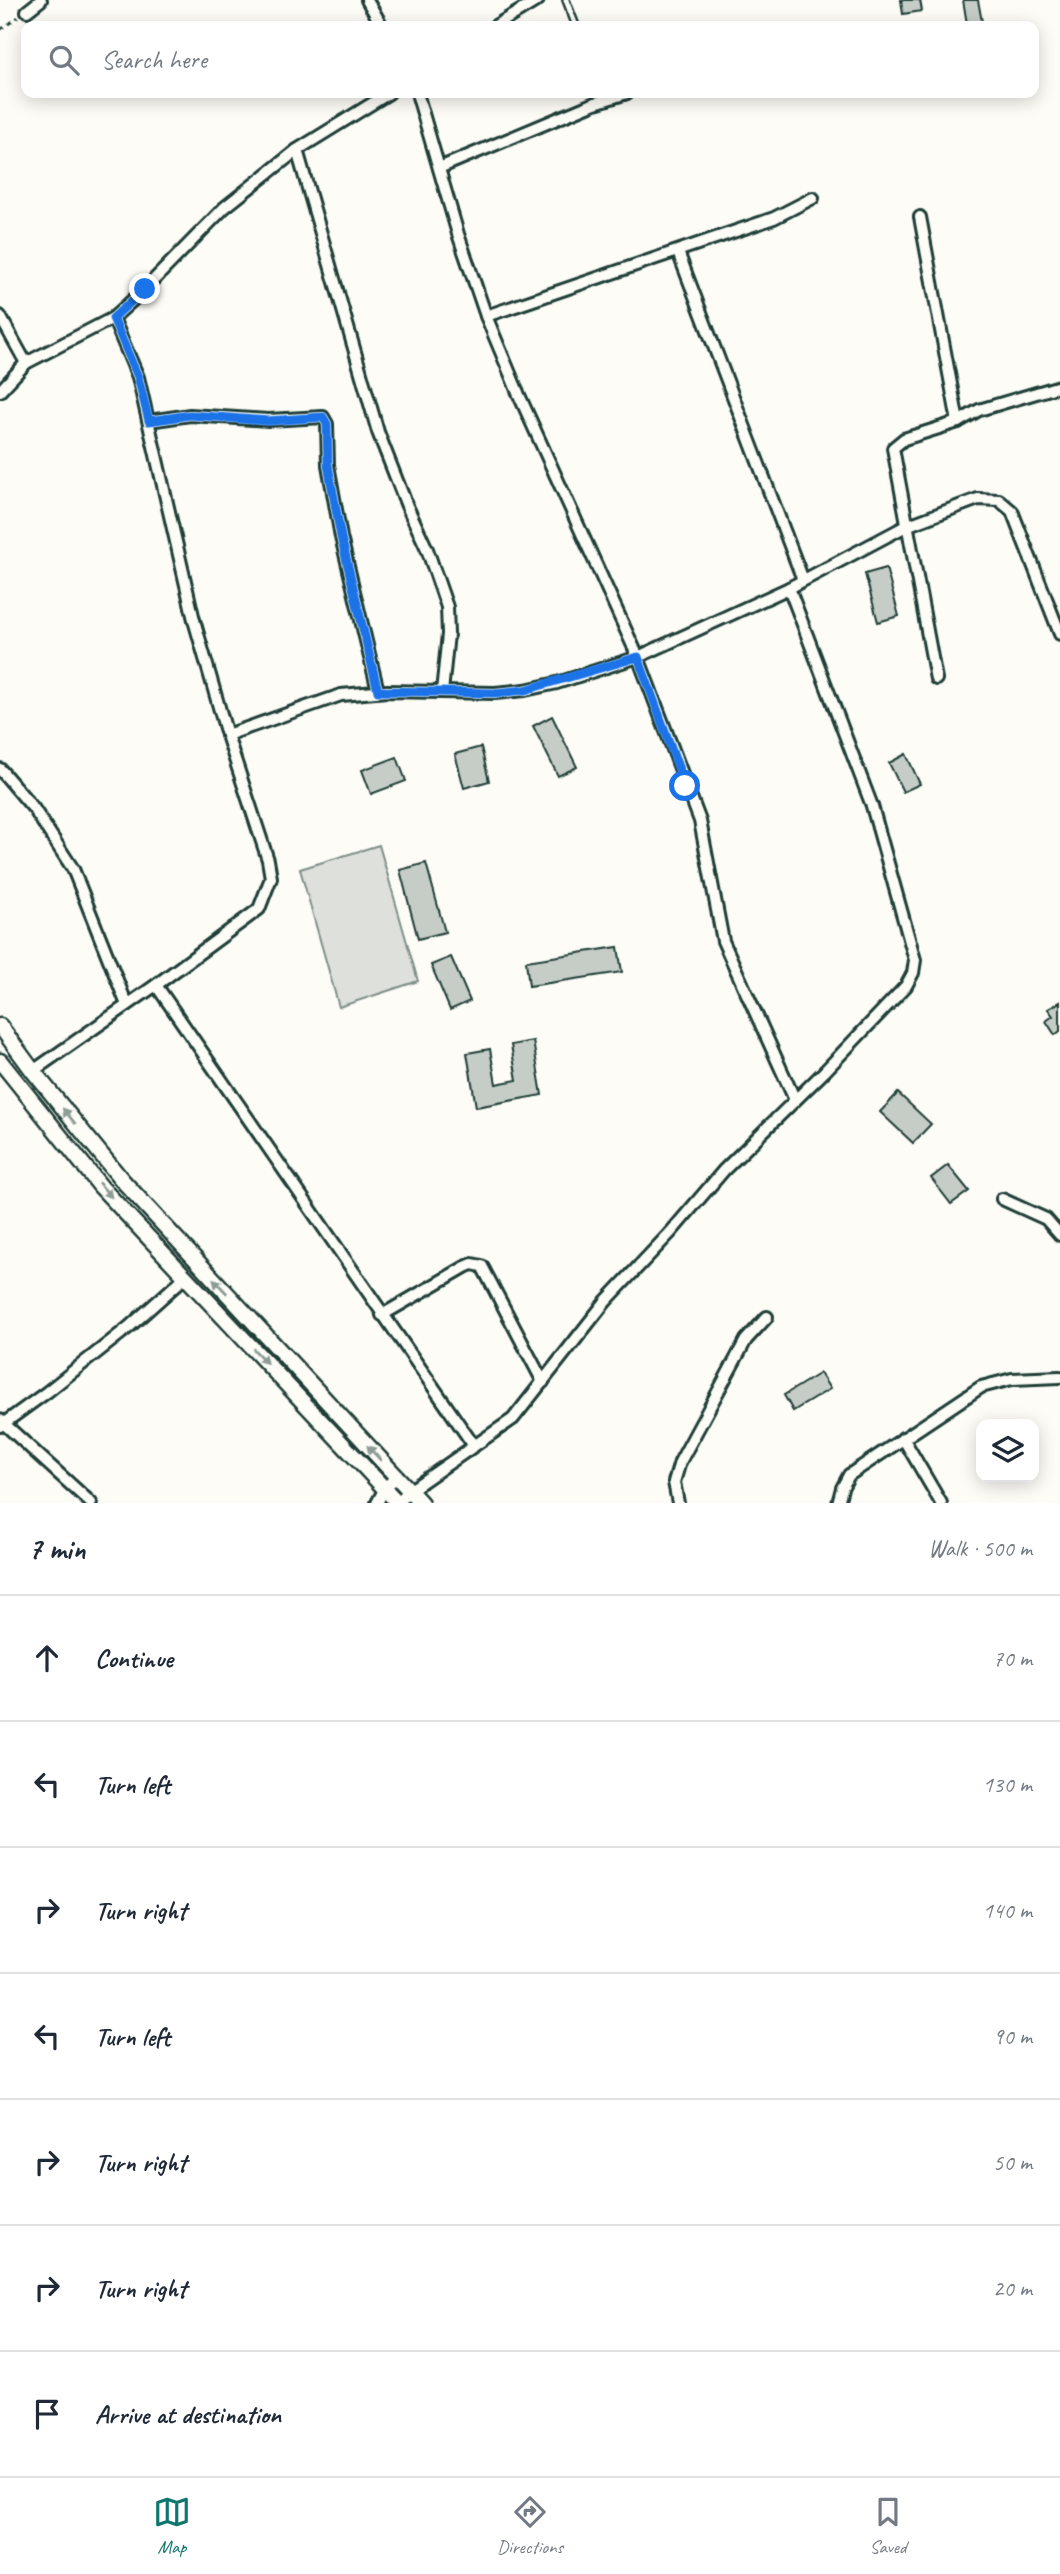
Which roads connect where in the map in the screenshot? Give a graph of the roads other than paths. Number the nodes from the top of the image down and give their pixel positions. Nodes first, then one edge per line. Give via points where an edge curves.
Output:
1 (41, 0) edge
2 (367, 0) edge
3 (566, 0) edge
4 (530, 2) edge
5 (27, 11) road end
6 (379, 21) edge
7 (502, 21) edge
8 (574, 21) edge
9 (381, 98) edge
10 (418, 98) edge
11 (611, 98) edge
12 (297, 150) junction
13 (439, 168) junction
14 (813, 198) dead end
15 (920, 217) dead end
16 (678, 252) junction
17 (0, 316) edge
18 (486, 316) junction
19 (113, 318) junction
20 (26, 363) junction
21 (1060, 386) edge
22 (0, 391) edge
23 (149, 421) junction
24 (958, 422) junction
25 (906, 526) junction
26 (803, 580) junction
27 (789, 588) junction
28 (1060, 634) edge
29 (638, 657) junction
30 (936, 679) dead end
31 (378, 691) junction
32 (442, 692) junction
33 (227, 734) junction
34 (0, 769) edge
35 (4, 782) edge
36 (156, 985) junction
37 (127, 1005) junction
38 (0, 1026) edge
39 (0, 1061) edge
40 (33, 1071) junction
41 (795, 1100) junction
42 (1002, 1199) dead end
43 (1060, 1235) edge
44 (185, 1277) junction
45 (382, 1315) junction
46 (766, 1317) dead end
47 (1060, 1377) edge
48 (543, 1382) junction
49 (334, 1410) junction
50 (322, 1422) junction
51 (1, 1423) edge
52 (903, 1438) junction
53 (474, 1446) junction
54 (396, 1476) junction
55 (384, 1489) junction
56 (409, 1491) junction
57 (91, 1503) edge
58 (377, 1503) edge
59 (397, 1503) edge
60 (421, 1503) edge
61 (678, 1503) edge
62 (838, 1503) edge
63 (941, 1503) edge

1 - 5 street
2 - 6 street
3 - 8 lane
4 - 7 street
9 - 12 street
10 - 13 street
11 - 13 street
12 - 19 street via 223,208
12 - 32 street via 378,432 447,607
13 - 18 street
14 - 16 street via 775,218
15 - 24 street
16 - 18 street
16 - 26 street
17 - 20 street
18 - 29 street
19 - 20 street
19 - 23 street via 138,377
20 - 22 street
21 - 24 street via 979,410
23 - 31 street via 190,415 268,421 323,417 341,537
23 - 33 street via 194,620
24 - 25 street via 904,439 893,448
25 - 26 street
25 - 28 street via 978,499 999,500 1012,511
25 - 30 street
26 - 27 street
27 - 29 street
27 - 41 street via 872,806 915,960 906,986
29 - 32 street via 525,690
29 - 41 street via 700,821 723,941
31 - 32 street
31 - 33 street via 341,695
33 - 36 street via 271,878 259,909
34 - 35 street
35 - 37 street via 34,808 73,869
36 - 37 street
36 - 45 street
37 - 40 street
38 - 40 street
39 -> 44 street via 93,1178
49 -> 40 street via 122,1180
41 - 48 street via 724,1170 606,1301
42 - 43 street via 1046,1219
44 -> 50 street
44 - 51 street via 129,1327
45 - 48 street via 465,1267 482,1266
45 - 53 street
46 - 61 street via 746,1340 680,1462 674,1482
47 - 52 street via 1012,1379 981,1387
48 - 53 street via 513,1419
49 - 50 street
54 -> 49 street
50 - 55 street
51 - 57 street
52 - 62 street via 849,1475
52 - 63 street
53 - 56 street
54 - 55 street
54 - 56 street
55 - 58 street
55 - 59 street
56 - 59 street
56 - 60 street

